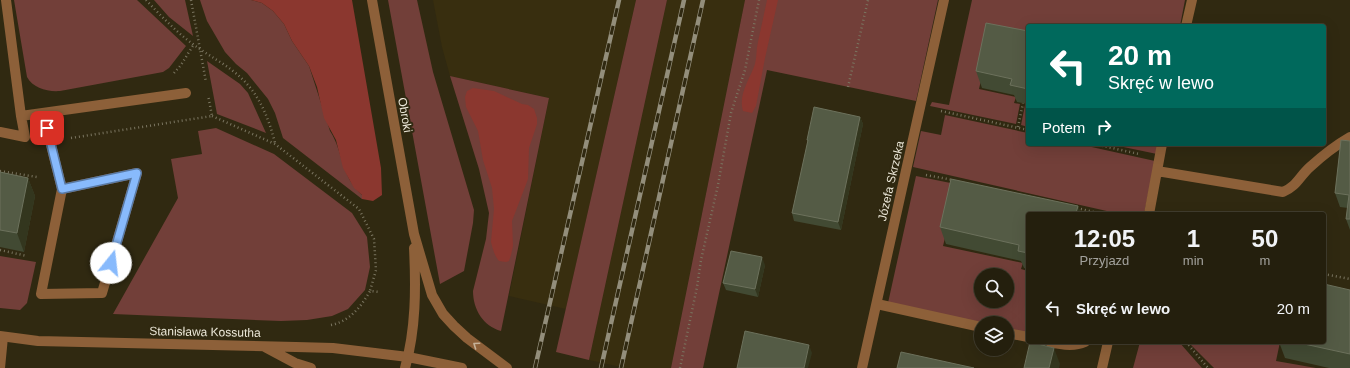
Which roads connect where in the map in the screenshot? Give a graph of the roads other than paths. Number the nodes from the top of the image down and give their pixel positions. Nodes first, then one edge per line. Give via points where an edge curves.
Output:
1 (6, 0) edge
2 (372, 0) edge
3 (944, 0) edge
4 (1192, 0) edge
5 (1186, 24) edge
6 (186, 93) dead end
7 (43, 113) junction
8 (21, 116) junction
9 (0, 132) edge
10 (1350, 137) edge
11 (1162, 146) edge
12 (1158, 170) junction
13 (62, 189) junction
14 (1149, 212) edge
15 (414, 234) junction
16 (877, 304) junction
17 (974, 325) edge
18 (1014, 334) edge
19 (1, 336) edge
20 (1026, 337) edge
21 (1058, 344) edge
22 (1080, 344) edge
23 (1108, 344) edge
24 (263, 346) junction
25 (408, 357) junction
26 (0, 368) edge
27 (311, 368) edge
28 (405, 368) edge
29 (462, 368) edge
30 (507, 368) edge
31 (862, 368) edge
32 (1102, 368) edge

1 - 8 street
2 - 15 street, Obroki
3 - 16 street, Józefa Skrzeka
4 - 5 street
6 - 7 street
7 - 8 street
7 - 13 street
8 - 9 street via 25,138
10 - 12 street via 1309,168 1292,188 1282,192
11 - 12 street
12 - 14 street
13 - 13 street via 42,294 102,293 137,173
15 - 25 street, Obroki via 413,326
30 -> 15 street, Obroki via 467,338 443,314 432,295
16 - 17 street
16 - 31 street, Józefa Skrzeka
18 - 20 street
19 - 24 street, Stanisława Kossutha via 38,341
19 - 26 street
21 - 22 street
23 - 32 street
24 - 25 street, Stanisława Kossutha via 333,348
24 - 27 street via 295,364
25 - 28 street, Obroki
25 - 29 street, Stanisława Kossutha

